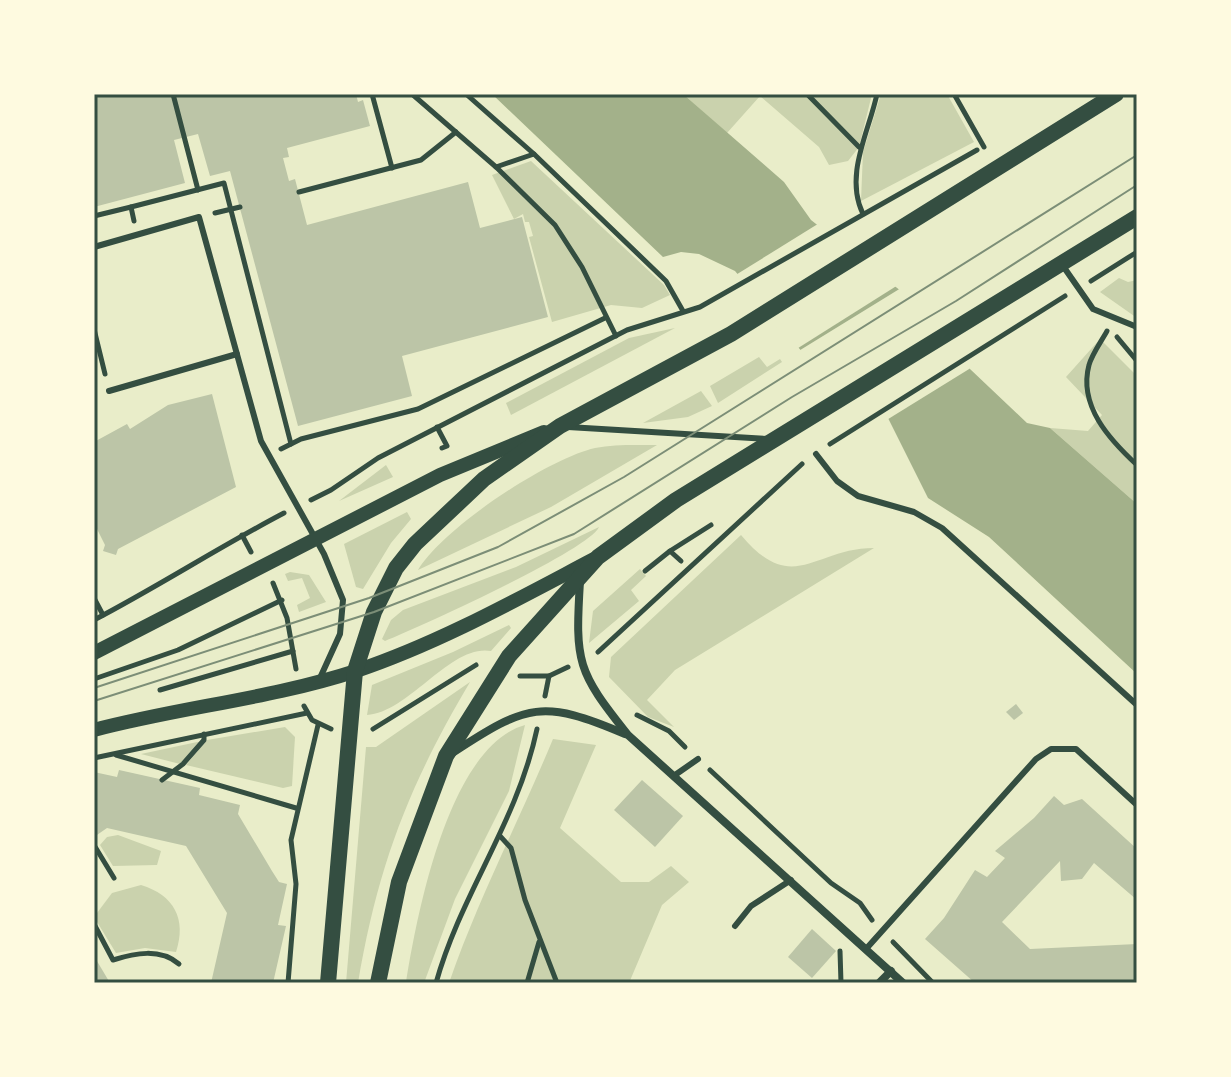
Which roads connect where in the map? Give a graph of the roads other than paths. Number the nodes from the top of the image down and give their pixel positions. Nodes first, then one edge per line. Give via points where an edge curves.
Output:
1 (1116, 94) edge
2 (1137, 217) edge
3 (94, 247) edge
4 (1061, 263) junction
5 (1137, 327) edge
6 (237, 354) junction
7 (109, 391) road end
8 (560, 426) junction
9 (776, 439) junction
10 (816, 454) road end
11 (315, 538) junction
12 (598, 557) junction
13 (580, 576) junction
14 (94, 653) edge
15 (355, 671) junction
16 (318, 681) junction
17 (1137, 705) edge
18 (94, 730) edge
19 (628, 735) junction
20 (446, 756) junction
21 (698, 759) dead end
22 (675, 775) junction
23 (1137, 805) edge
24 (791, 880) junction
25 (735, 926) dead end
26 (866, 949) junction
27 (891, 971) junction
28 (328, 983) edge
29 (378, 983) edge
30 (879, 983) edge
31 (903, 983) edge

1 - 8 main road via 731,334
2 - 4 main road
3 - 6 lane via 199,217
4 - 5 lane via 1093,309
4 - 9 main road
6 - 7 lane
6 - 11 lane via 261,441
8 - 9 lane
8 - 11 street via 440,475
8 - 15 main road via 484,479 415,544 374,612
9 - 12 main road via 676,500
10 - 17 lane via 837,481 858,496 914,512 942,528
11 - 14 street
11 - 16 lane via 344,612 335,650
12 - 13 main road
12 - 15 street via 479,620
13 - 19 street via 580,662 590,687
13 - 20 main road via 509,656
15 - 16 street
15 - 28 main road
16 - 18 street
19 - 20 street via 554,709 528,711
19 - 22 street
20 - 29 main road via 399,882
21 - 22 lane
22 - 24 street
23 - 26 lane via 1076,749 1051,749 1036,759
24 - 25 lane via 751,906
24 - 26 street
26 - 27 street
27 - 30 street
27 - 31 street

